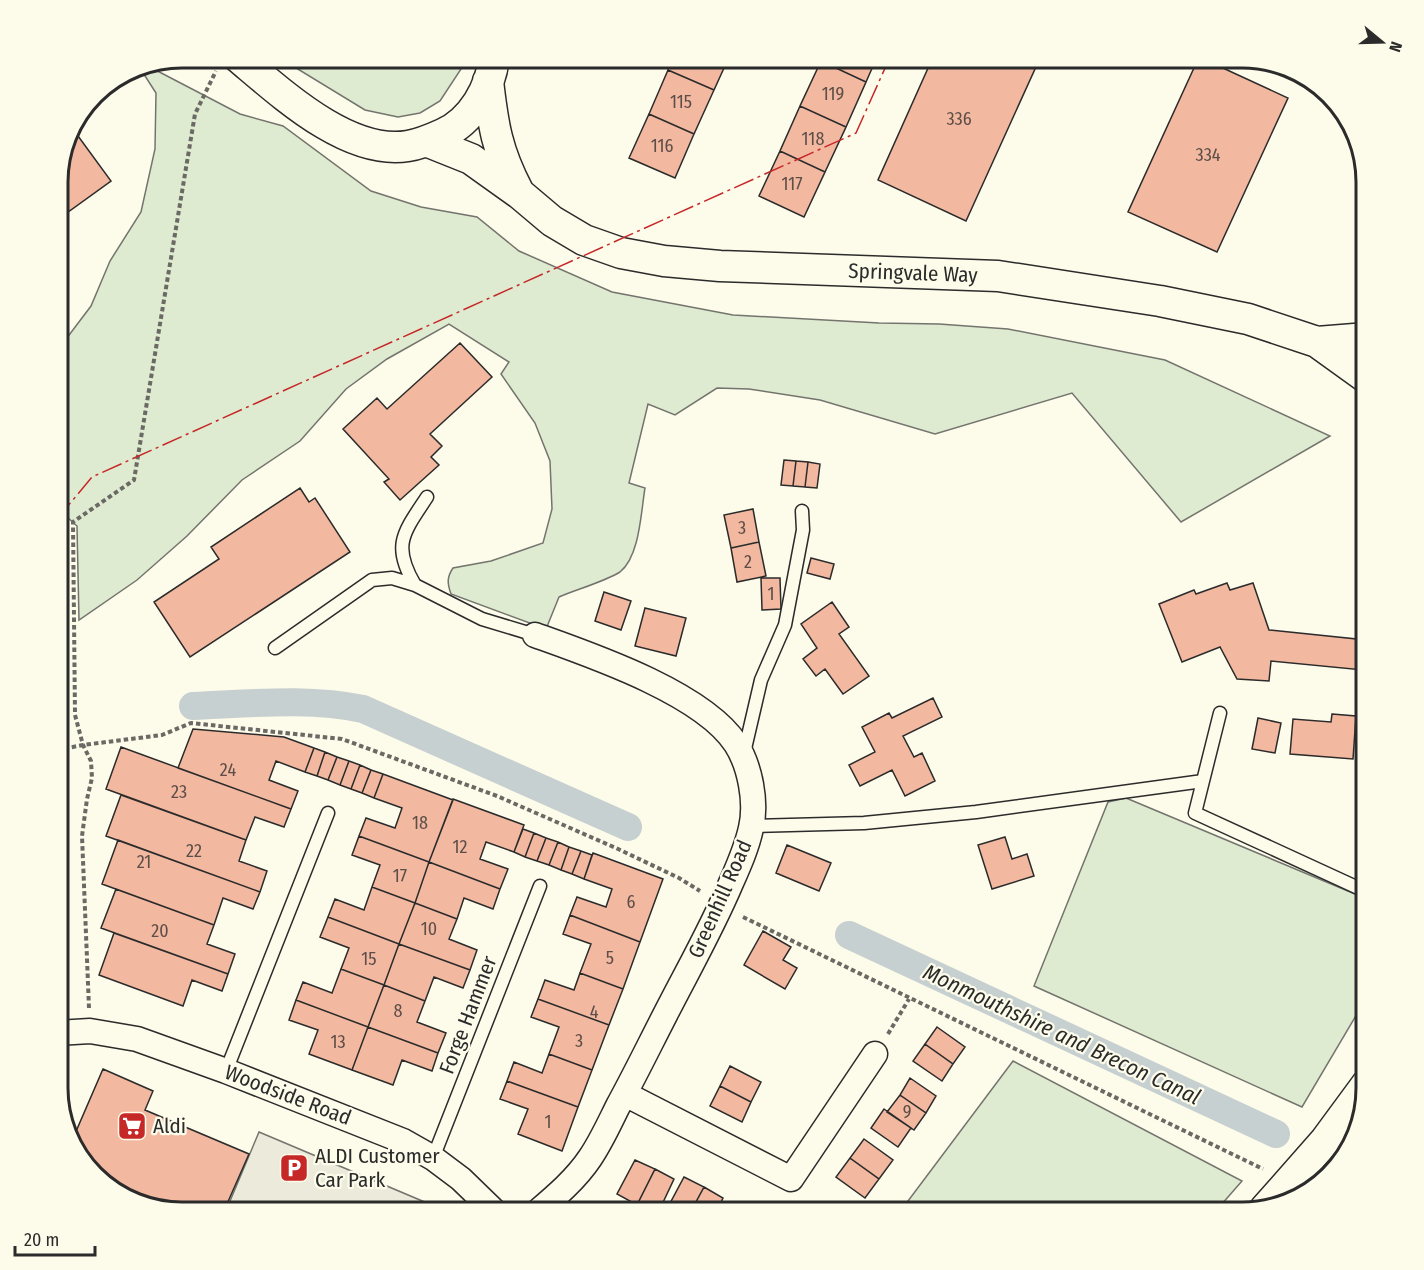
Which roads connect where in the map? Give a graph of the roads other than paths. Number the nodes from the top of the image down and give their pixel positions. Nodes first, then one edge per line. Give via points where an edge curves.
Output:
1 (238, 68) edge
2 (491, 69) edge
3 (426, 141) junction
4 (520, 194) junction
5 (1356, 339) edge
6 (1317, 342) junction
7 (1356, 370) edge
8 (427, 497) dead end
9 (802, 511) dead end
10 (415, 585) junction
11 (535, 635) joint
12 (275, 648) dead end
13 (1220, 713) dead end
14 (743, 758) junction
15 (1203, 781) junction
16 (328, 813) dead end
17 (752, 826) junction
18 (540, 886) dead end
19 (1356, 887) edge
20 (68, 1032) edge
21 (875, 1054) road end
22 (226, 1071) junction
23 (625, 1094) junction
24 (1356, 1099) edge
25 (433, 1158) junction
26 (1275, 1198) edge
27 (485, 1202) edge
28 (548, 1202) edge

1 - 3 street via 350,138 382,146
2 - 3 street via 477,107 456,128
2 - 4 street, Springvale Way via 493,127 506,168
3 - 4 street, Springvale Way via 471,159
4 - 6 street, Springvale Way via 552,221 584,240 621,253 664,261 966,275 1051,283 1248,319
5 - 6 street, Springvale Way
6 - 7 street, Springvale Way
8 - 10 lane via 410,523 403,543 403,563
9 - 14 lane via 803,530 786,625 761,680
10 - 11 lane via 482,619
10 - 12 lane via 392,578 372,580
11 - 14 street, Greenhill Road via 602,659 693,705 727,733
13 - 15 lane
14 - 17 street, Greenhill Road via 750,780
15 - 17 lane via 965,813 864,823
15 - 19 lane via 1195,813
16 - 22 lane
17 - 23 street, Greenhill Road via 722,905
18 - 25 lane, Forge Hammer
20 - 22 street, Woodside Road via 90,1031 136,1039
21 - 23 street via 791,1179
22 - 25 street, Woodside Road via 403,1140
23 - 28 street, Greenhill Road via 577,1176
24 - 26 street
25 - 27 street, Woodside Road

